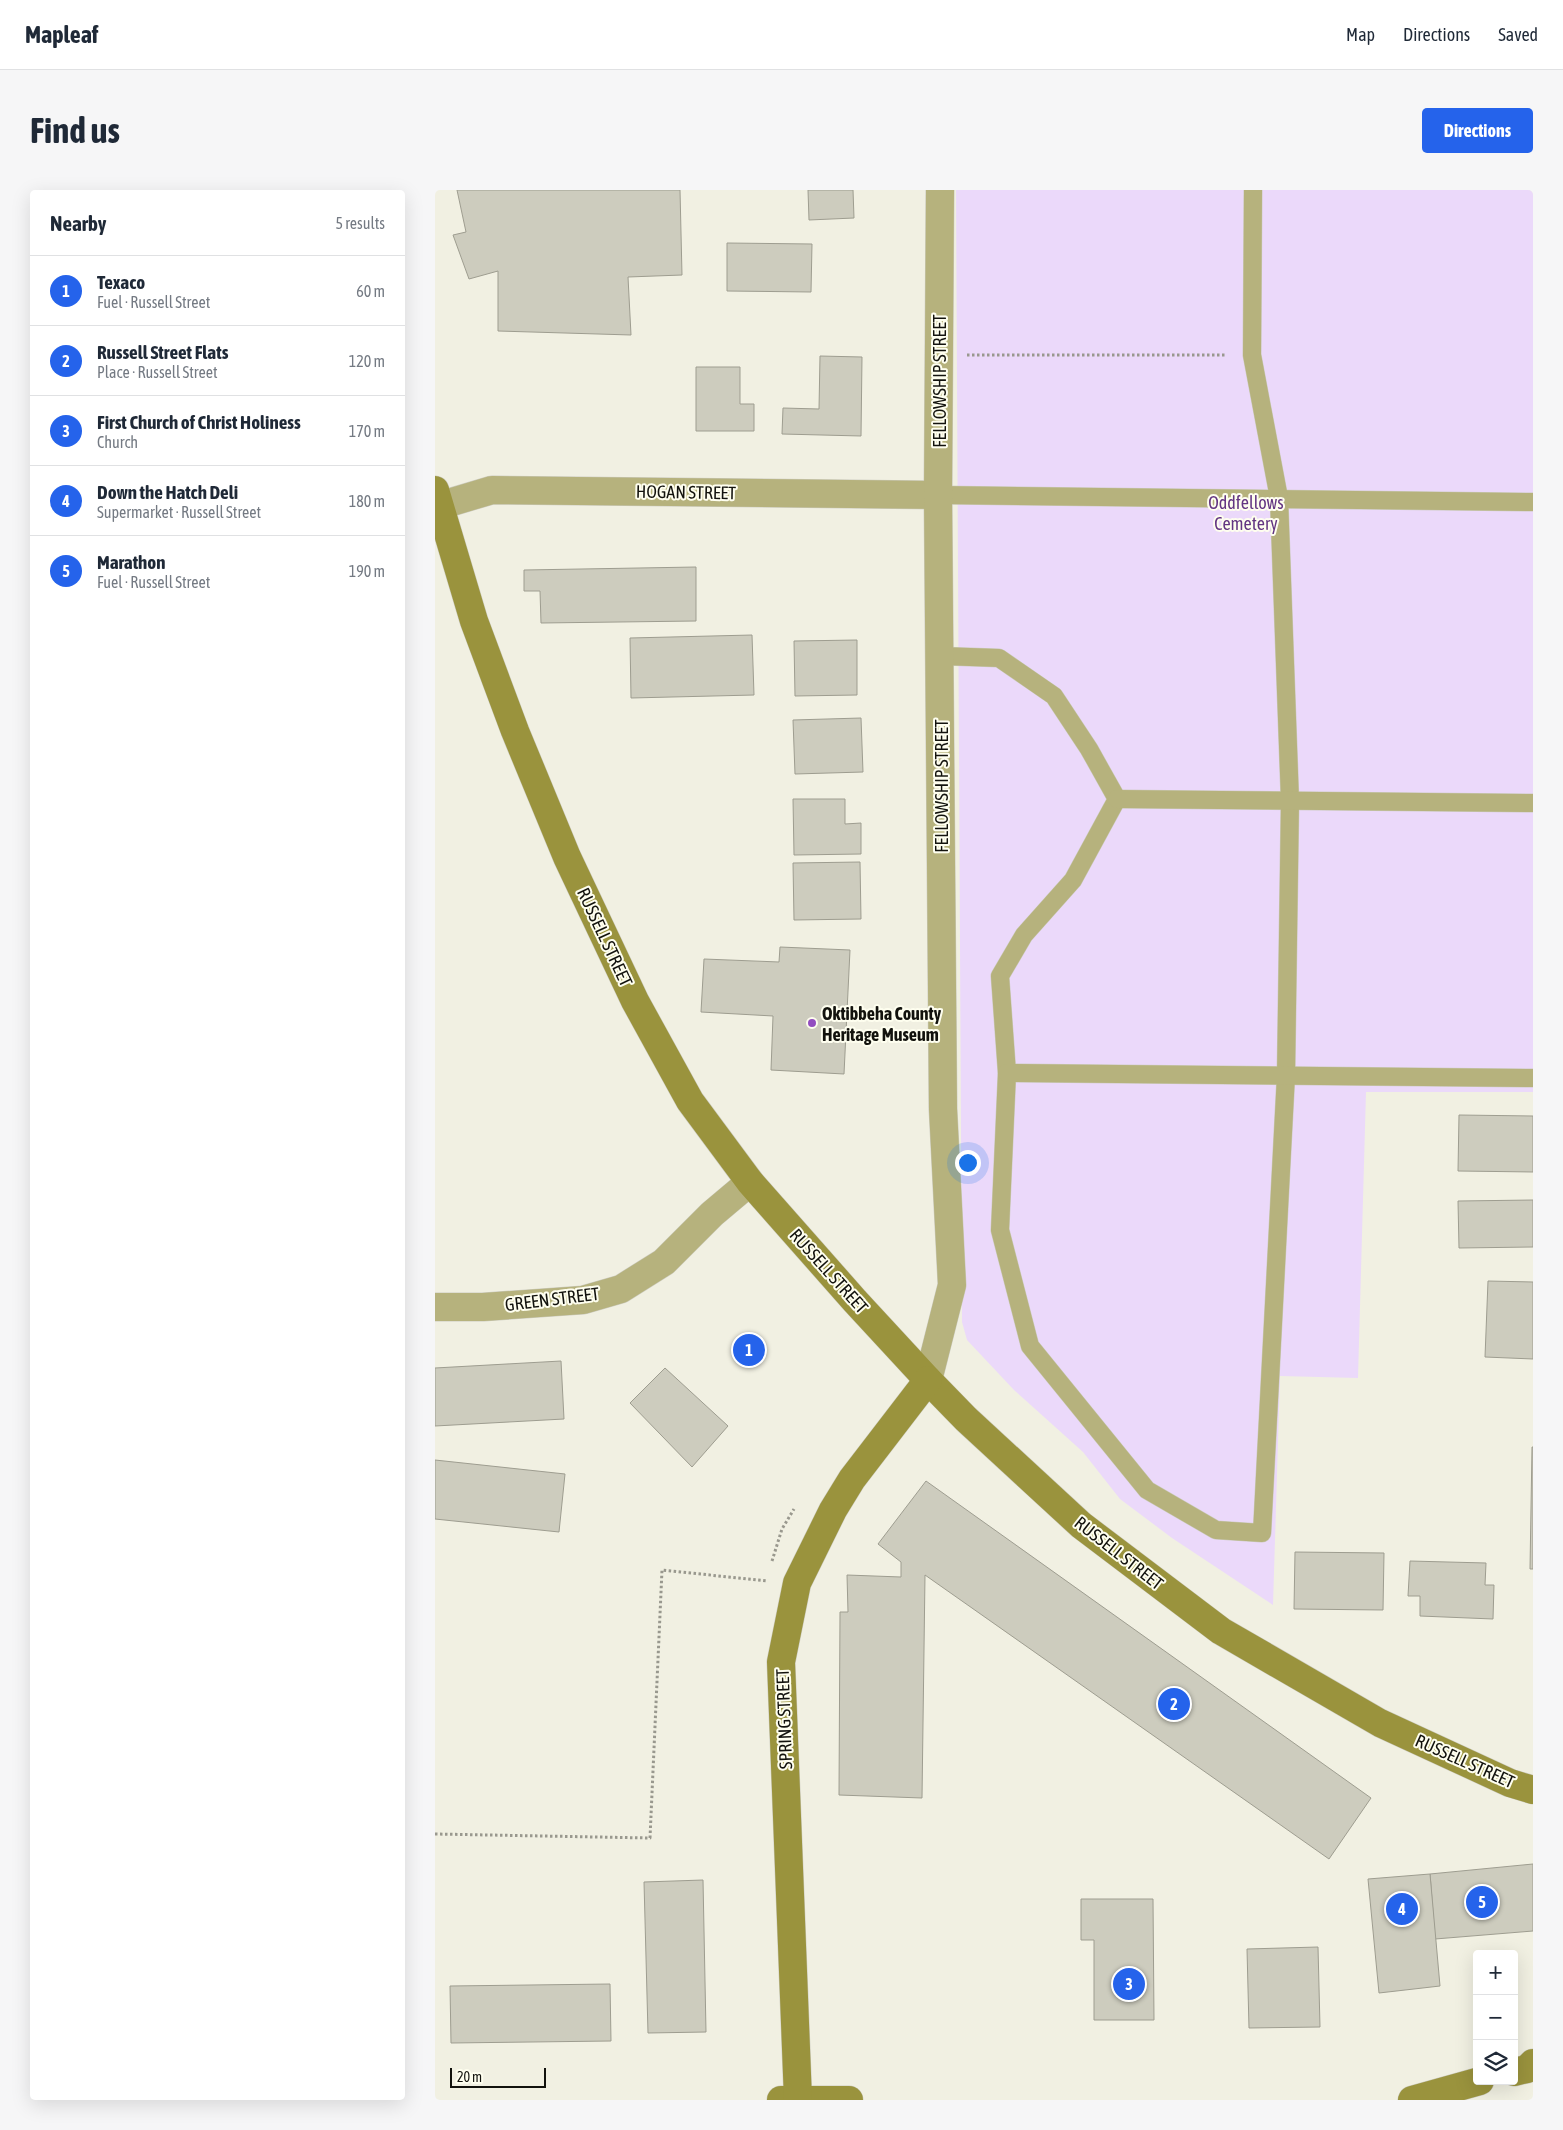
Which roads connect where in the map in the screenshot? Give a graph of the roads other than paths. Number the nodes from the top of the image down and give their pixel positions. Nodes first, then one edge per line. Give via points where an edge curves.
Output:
1 (940, 190) edge
2 (1253, 190) edge
3 (939, 495) junction
4 (1279, 498) junction
5 (436, 501) edge
6 (1533, 502) edge
7 (941, 656) junction
8 (1117, 798) junction
9 (1290, 801) junction
10 (1533, 803) edge
11 (1007, 1073) junction
12 (1286, 1075) junction
13 (1533, 1078) edge
14 (750, 1182) junction
15 (435, 1308) edge
16 (928, 1380) junction
17 (1533, 1790) edge
18 (1533, 2063) edge
19 (1518, 2071) edge
20 (1473, 2083) edge
21 (781, 2100) edge
22 (798, 2100) edge
23 (849, 2100) edge
24 (1412, 2100) edge

1 - 3 street, FELLOWSHIP STREET
2 - 4 lane via 1252,355
3 - 4 lane
3 - 5 street, HOGAN STREET via 492,490
3 - 7 street, FELLOWSHIP STREET
4 - 6 lane
4 - 9 lane
5 - 14 street, RUSSELL STREET via 473,621 567,858 635,1001 690,1101
7 - 8 lane via 999,658 1054,696
7 - 16 street, FELLOWSHIP STREET via 943,1108 952,1285
8 - 9 lane
8 - 11 lane via 1073,880 1024,935 1000,976
9 - 10 lane
9 - 12 lane
11 - 12 lane
11 - 12 lane via 1000,1230 1030,1346 1147,1490 1216,1530 1262,1533
12 - 13 lane
14 - 15 street, GREEN STREET via 664,1262 621,1289 583,1300
14 - 16 street, RUSSELL STREET
16 - 17 street, RUSSELL STREET via 1081,1525 1221,1631 1380,1723 1510,1783
16 - 22 street, SPRING STREET via 852,1479 833,1510 797,1582 781,1662
18 - 19 street
20 - 24 street
21 - 22 street
22 - 23 street

